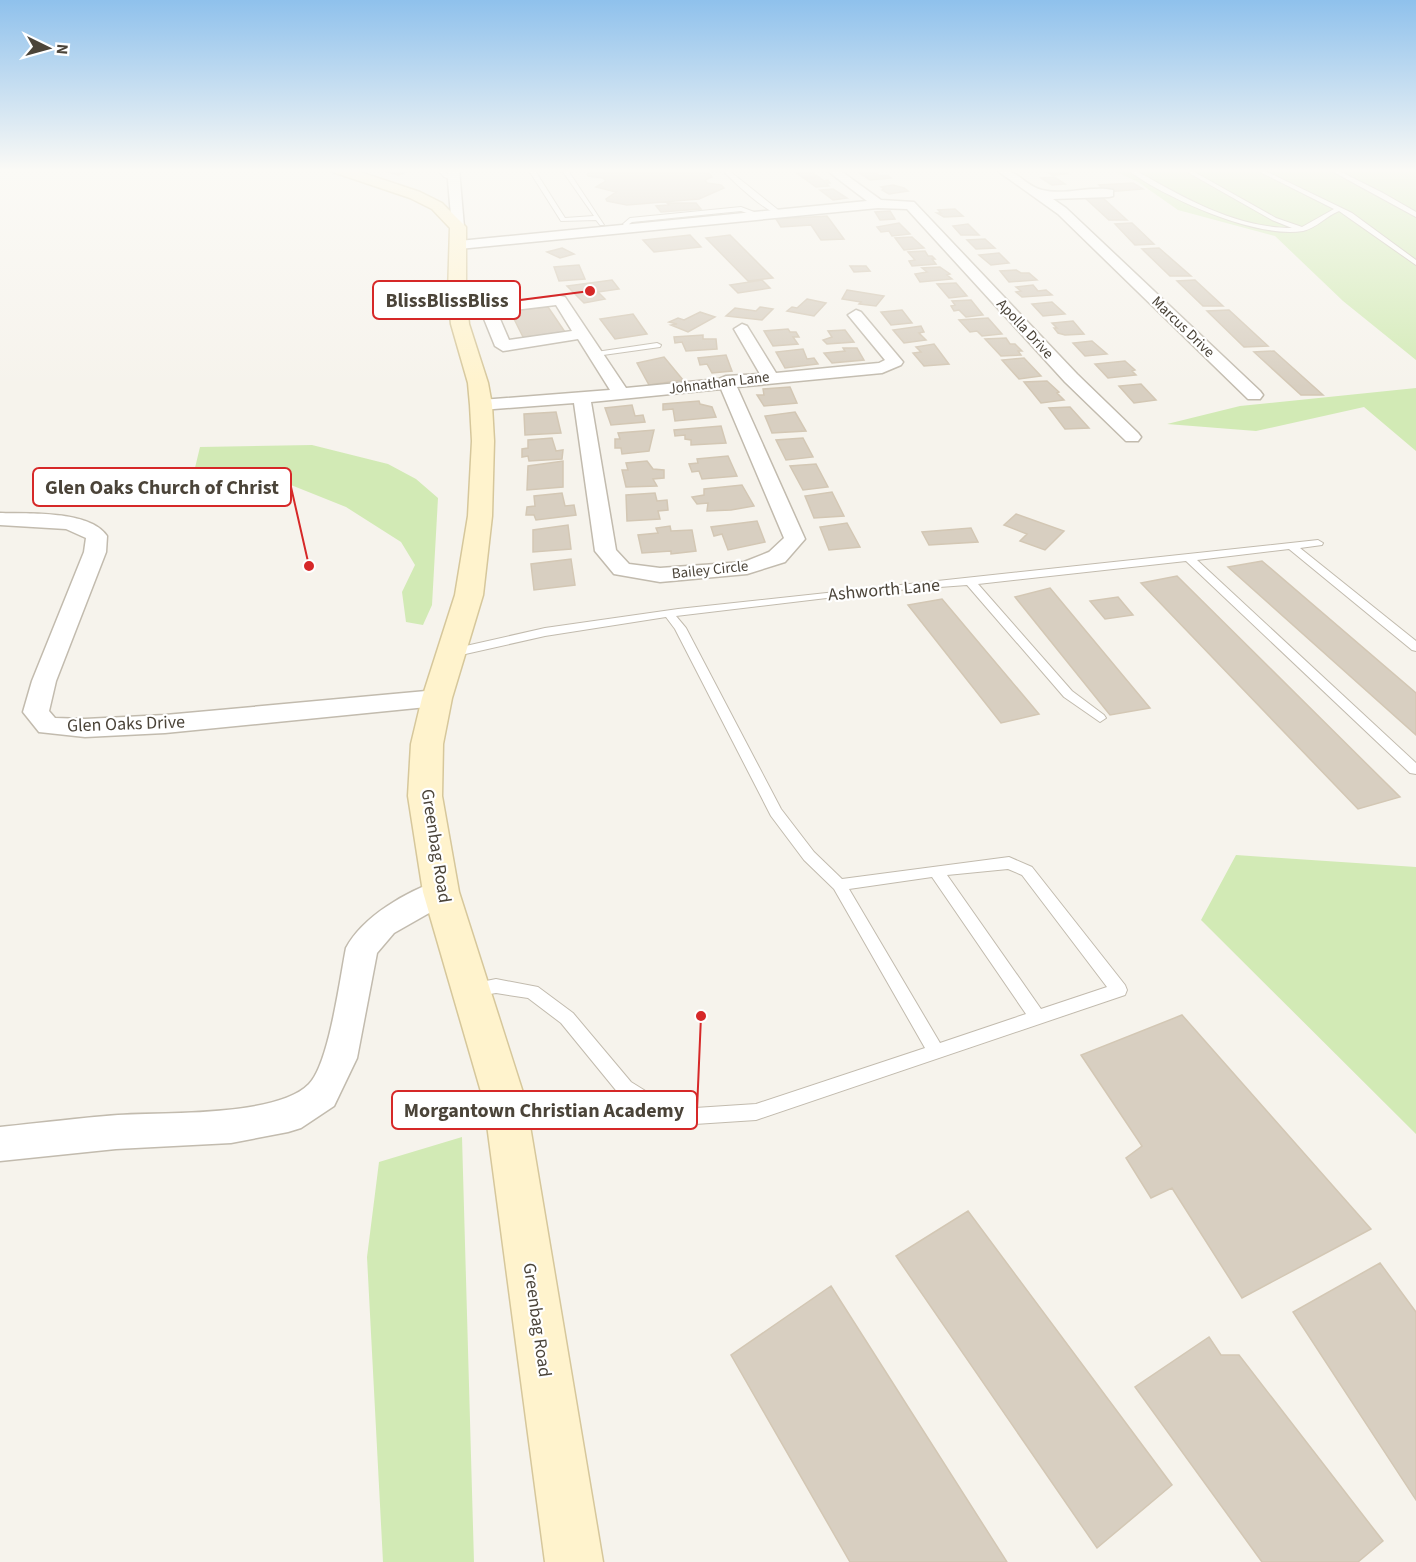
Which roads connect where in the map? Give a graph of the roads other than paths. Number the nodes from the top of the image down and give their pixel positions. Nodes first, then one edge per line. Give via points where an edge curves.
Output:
1 (458, 242) edge
2 (944, 242) edge
3 (1095, 242) edge
4 (1388, 242) edge
5 (1416, 263) edge
6 (856, 315) dead end
7 (477, 325) junction
8 (742, 329) dead end
9 (583, 334) junction
10 (657, 345) dead end
11 (596, 354) junction
12 (770, 377) junction
13 (726, 381) junction
14 (622, 395) junction
15 (1254, 395) dead end
16 (582, 399) junction
17 (481, 405) junction
18 (1132, 437) dead end
19 (0, 519) edge
20 (1318, 543) dead end
21 (1292, 547) junction
22 (1190, 559) junction
23 (970, 582) junction
24 (669, 614) junction
25 (1416, 647) edge
26 (452, 653) junction
27 (437, 698) junction
28 (1100, 718) dead end
29 (1415, 770) edge
30 (936, 871) junction
31 (839, 885) junction
32 (441, 892) junction
33 (472, 990) junction
34 (1038, 1018) junction
35 (936, 1052) junction
36 (0, 1144) edge
37 (574, 1562) edge

1 - 7 main road, Greenbag Road via 457,294
2 - 18 street, Apolla Drive via 1071,378
3 - 15 street, Marcus Drive
4 - 5 lane
6 - 12 street, Johnathan Lane via 895,362 882,368
7 - 9 street via 503,346
7 - 9 street via 488,309 560,300
7 - 17 main road, Greenbag Road
8 - 12 street
9 - 11 street
10 - 11 lane
11 - 14 street
12 - 13 street, Johnathan Lane
13 - 14 street, Johnathan Lane
13 - 16 street, Bailey Circle via 795,539 777,557 747,568 660,575 621,569 606,551
14 - 16 street, Johnathan Lane
16 - 17 street, Johnathan Lane
17 - 26 main road, Greenbag Road via 477,553
19 - 27 street, Glen Oaks Drive via 79,525 97,536 95,552 44,681 36,712 48,726 165,724
20 - 21 lane, Ashworth Lane
21 - 22 lane, Ashworth Lane
21 - 25 lane
22 - 23 lane, Ashworth Lane
22 - 29 lane
23 - 24 lane, Ashworth Lane via 885,588
23 - 28 lane via 1068,694
24 - 26 lane, Ashworth Lane via 545,632
24 - 31 lane via 680,628 776,812 808,856
26 - 27 main road, Greenbag Road
27 - 32 main road, Greenbag Road via 427,744 424,796
30 - 31 lane
30 - 34 lane
30 - 34 lane via 1009,863 1027,872 1119,990
31 - 35 lane
32 - 33 main road, Greenbag Road
32 - 36 street via 383,924 362,948 340,1058 322,1095 288,1116 231,1126
33 - 35 lane via 496,986 532,992 567,1018 626,1088 656,1107 694,1116 756,1112
33 - 37 main road, Greenbag Road via 505,1102
34 - 35 lane

